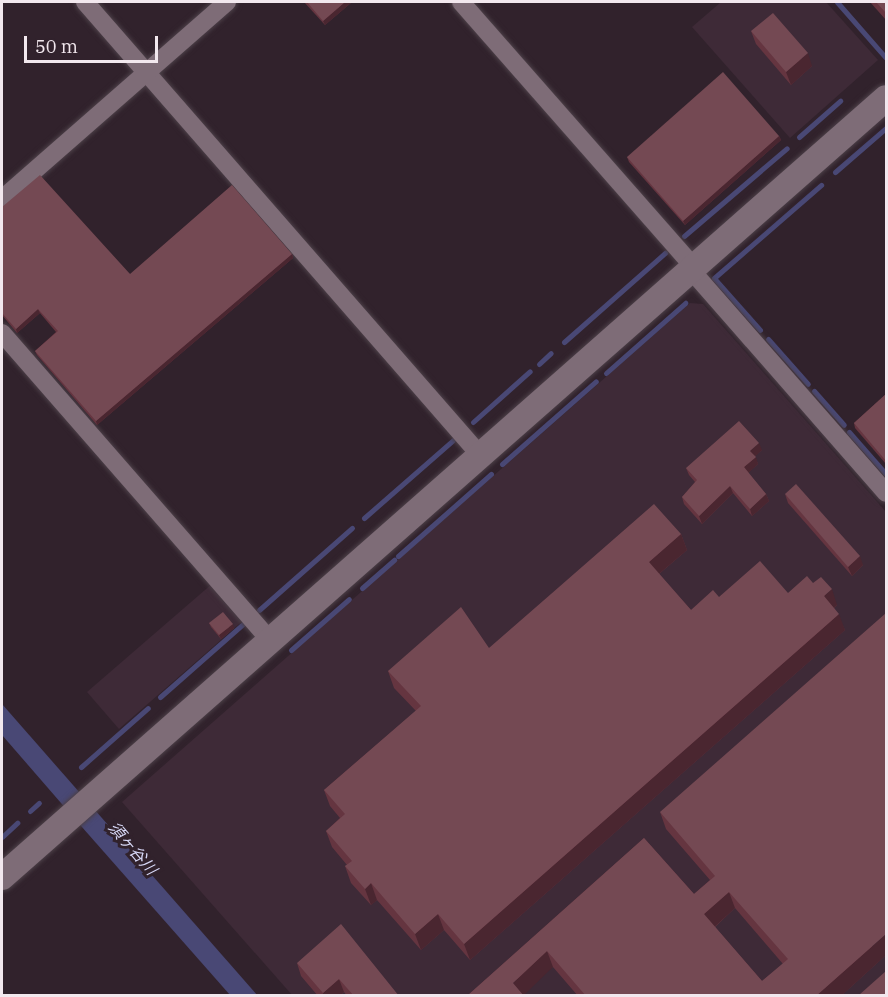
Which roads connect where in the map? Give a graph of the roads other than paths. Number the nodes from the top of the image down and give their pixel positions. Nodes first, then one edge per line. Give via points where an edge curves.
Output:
1 (85, 2) edge
2 (227, 2) edge
3 (461, 2) edge
4 (147, 72) junction
5 (886, 98) edge
6 (2, 199) edge
7 (693, 269) junction
8 (2, 333) edge
9 (480, 455) junction
10 (886, 493) edge
11 (272, 642) junction
12 (2, 877) edge

1 - 4 street
2 - 4 street
3 - 7 street
4 - 6 street
4 - 9 street
5 - 7 street
7 - 9 street
7 - 10 street
8 - 11 street
9 - 11 street
11 - 12 street

